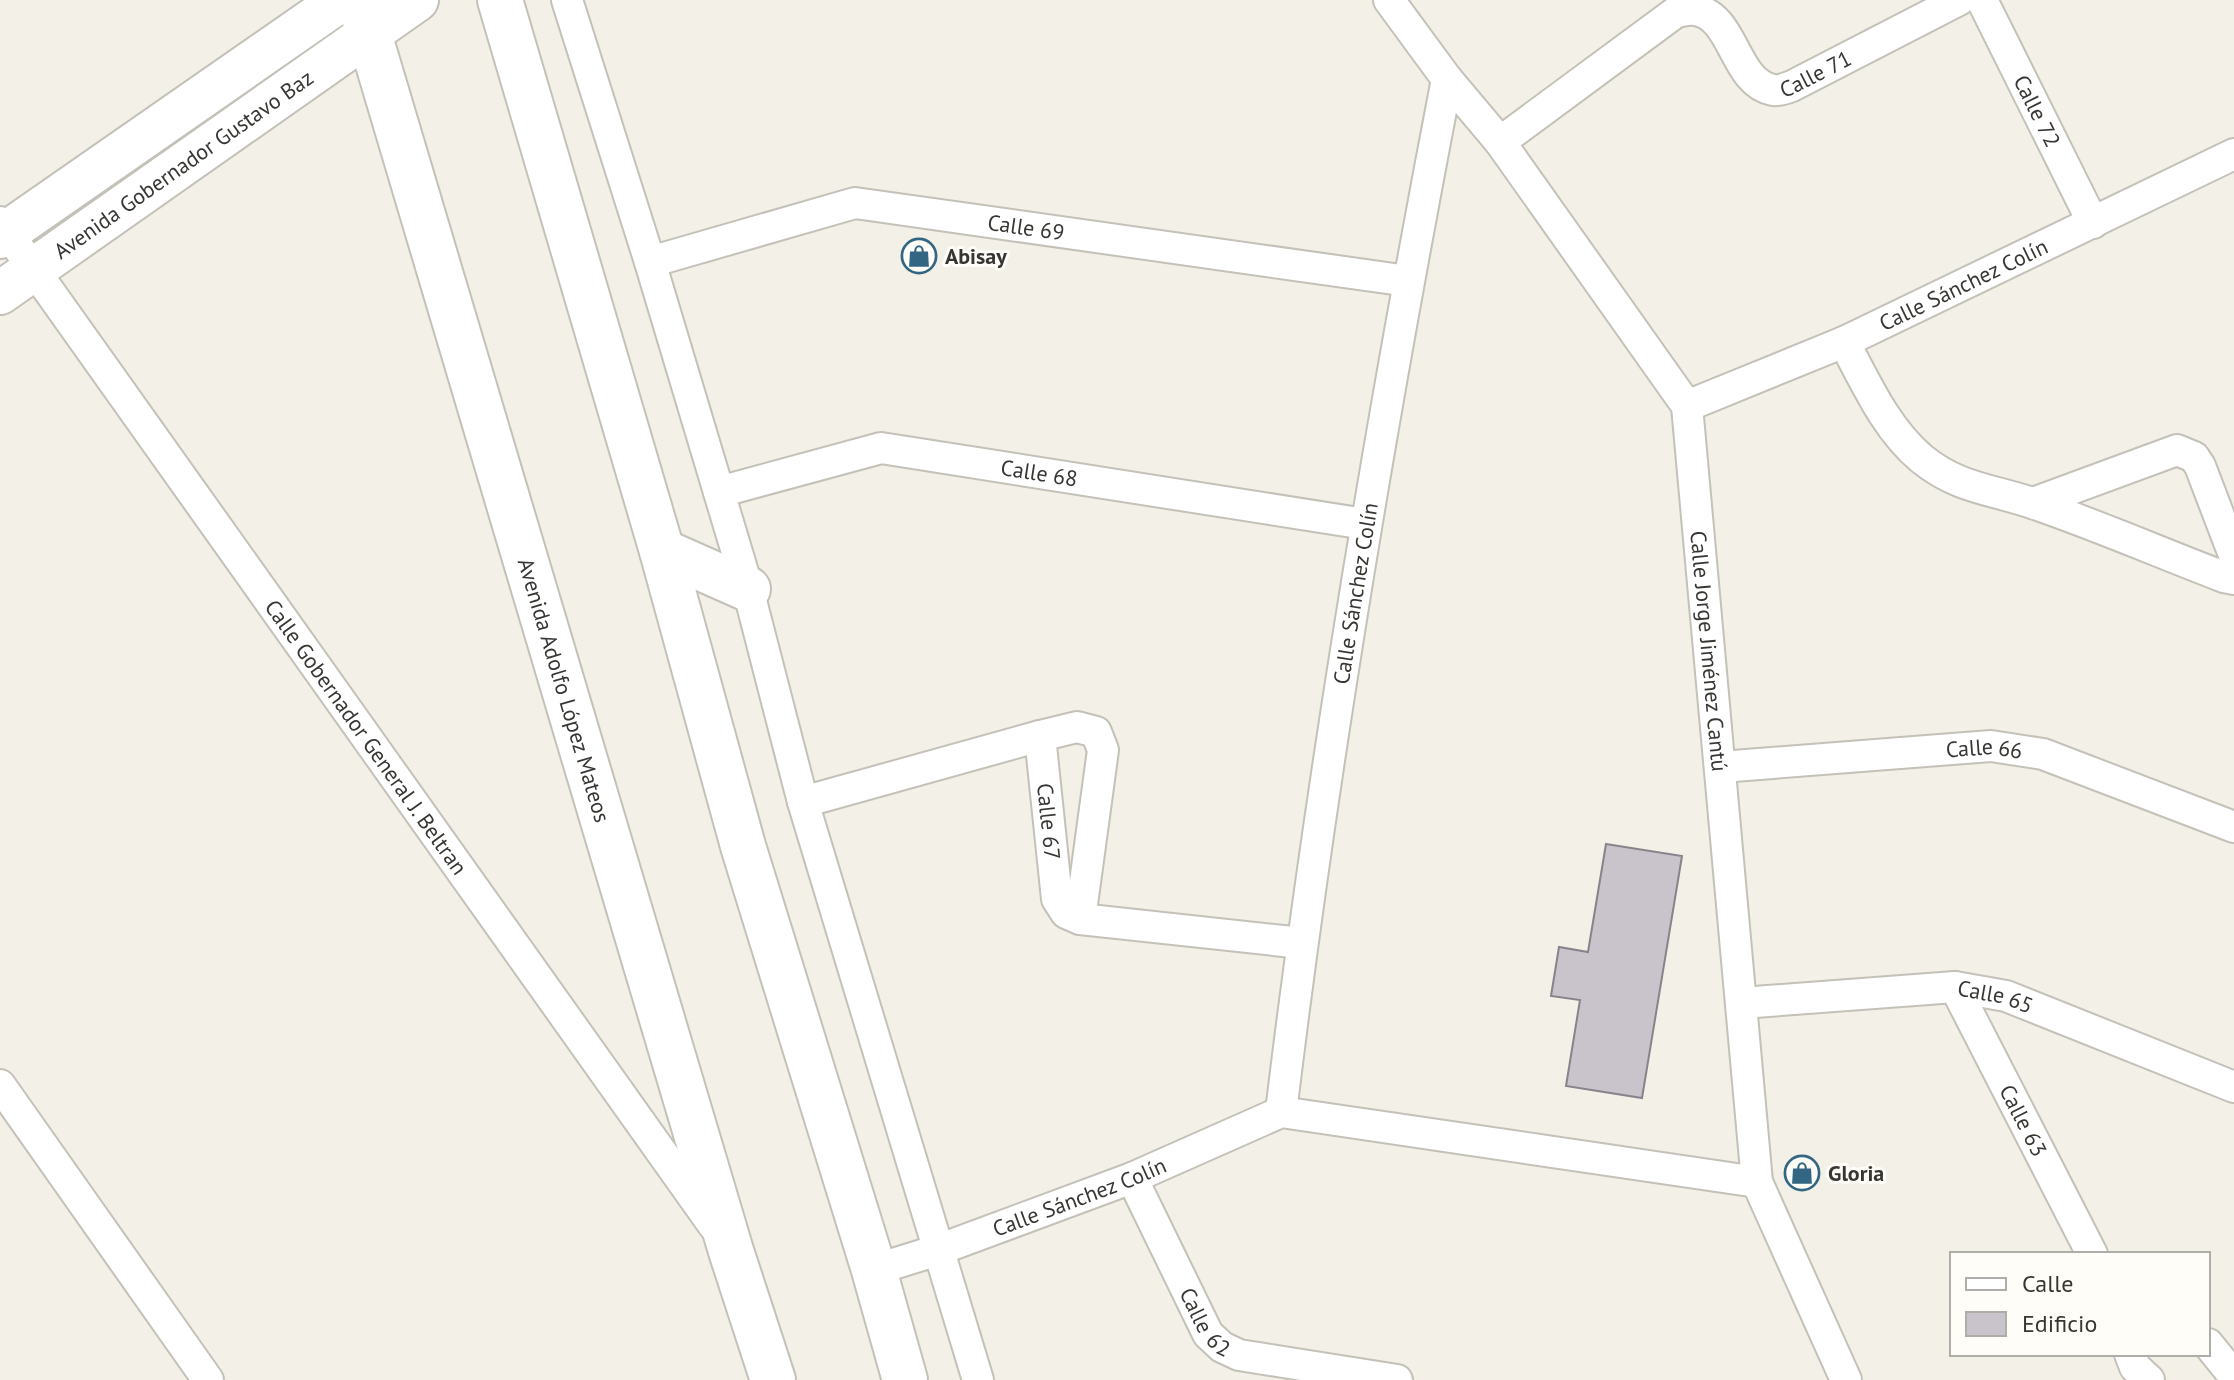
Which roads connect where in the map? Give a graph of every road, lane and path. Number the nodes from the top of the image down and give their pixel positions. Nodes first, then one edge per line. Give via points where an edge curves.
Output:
1 (341, 0) edge
2 (417, 0) edge
3 (500, 0) edge
4 (567, 0) edge
5 (1389, 0) edge
6 (1959, 0) edge
7 (1982, 0) edge
8 (363, 18) edge
9 (1447, 79) junction
10 (1500, 142) junction
11 (2234, 154) edge
12 (2093, 223) junction
13 (2, 230) edge
14 (650, 262) junction
15 (34, 269) junction
16 (1408, 281) junction
17 (0, 293) edge
18 (1844, 342) junction
19 (1687, 406) junction
20 (719, 492) junction
21 (2033, 503) junction
22 (1365, 524) junction
23 (662, 551) junction
24 (2234, 555) edge
25 (2234, 579) edge
26 (748, 589) junction
27 (1040, 736) junction
28 (1721, 767) junction
29 (803, 802) junction
30 (2234, 827) edge
31 (1080, 919) junction
32 (1302, 943) junction
33 (1955, 987) junction
34 (1741, 1003) junction
35 (0, 1085) edge
36 (2234, 1087) edge
37 (1281, 1112) junction
38 (1132, 1178) junction
39 (1757, 1182) junction
40 (938, 1250) junction
41 (731, 1251) junction
42 (2091, 1252) edge
43 (874, 1270) junction
44 (2210, 1347) edge
45 (2131, 1356) edge
46 (2234, 1378) edge
47 (208, 1380) edge
48 (773, 1380) edge
49 (905, 1380) edge
50 (978, 1380) edge
51 (1397, 1380) edge
52 (1846, 1380) edge
53 (2149, 1380) edge
54 (2225, 1380) edge

1 - 13 street, Avenida Gobernador Gustavo Baz
2 - 8 street, Avenida Gobernador Gustavo Baz
3 - 23 main road
4 - 14 street
5 - 9 street, Calle Jorge Jiménez Cantú
6 - 10 street, Calle 71 via 1792,86 1774,90 1745,69 1717,22 1697,10 1676,12
7 - 12 street, Calle 72
8 - 15 street, Avenida Gobernador Gustavo Baz
8 - 41 main road, Avenida Adolfo López Mateos
9 - 10 street, Calle Jorge Jiménez Cantú
9 - 16 street, Calle Sánchez Colín
10 - 19 street, Calle Jorge Jiménez Cantú
11 - 12 street, Calle Sánchez Colín
12 - 18 street, Calle Sánchez Colín
13 - 15 street, Calle Gobernador General J. Beltran
14 - 16 street, Calle 69 via 855,203
14 - 20 street
15 - 17 street, Avenida Gobernador Gustavo Baz
15 - 41 street, Calle Gobernador General J. Beltran
16 - 22 street, Calle Sánchez Colín
18 - 19 street, Calle Sánchez Colín
18 - 21 street via 1881,411 1921,458 1964,485
19 - 28 street, Calle Jorge Jiménez Cantú
20 - 22 street, Calle 68 via 881,448
20 - 26 street
21 - 24 street via 2169,451 2187,452 2200,466
21 - 25 street
22 - 32 street, Calle Sánchez Colín
23 - 26 main road
23 - 43 main road via 743,846
26 - 29 street
27 - 29 street
27 - 31 street, Calle 67 via 1057,899 1066,913
27 - 31 street via 1077,727 1096,732 1103,750
28 - 30 street, Calle 66 via 1991,746 2043,754
28 - 34 street, Calle Jorge Jiménez Cantú
29 - 40 street
31 - 32 street
32 - 37 street, Calle Sánchez Colín
33 - 34 street, Calle 65
33 - 36 street, Calle 65 via 2006,996
33 - 42 street, Calle 63
34 - 39 street, Calle Jorge Jiménez Cantú
35 - 47 street
37 - 38 street, Calle Sánchez Colín
37 - 39 street
38 - 40 street, Calle Sánchez Colín
38 - 51 street, Calle 62 via 1208,1334 1222,1347 1239,1355
39 - 52 street, Calle Jorge Jiménez Cantú
40 - 43 street, Calle Sánchez Colín
40 - 50 street
41 - 48 main road, Avenida Adolfo López Mateos
43 - 49 main road
44 - 46 street
45 - 53 street
46 - 54 street

